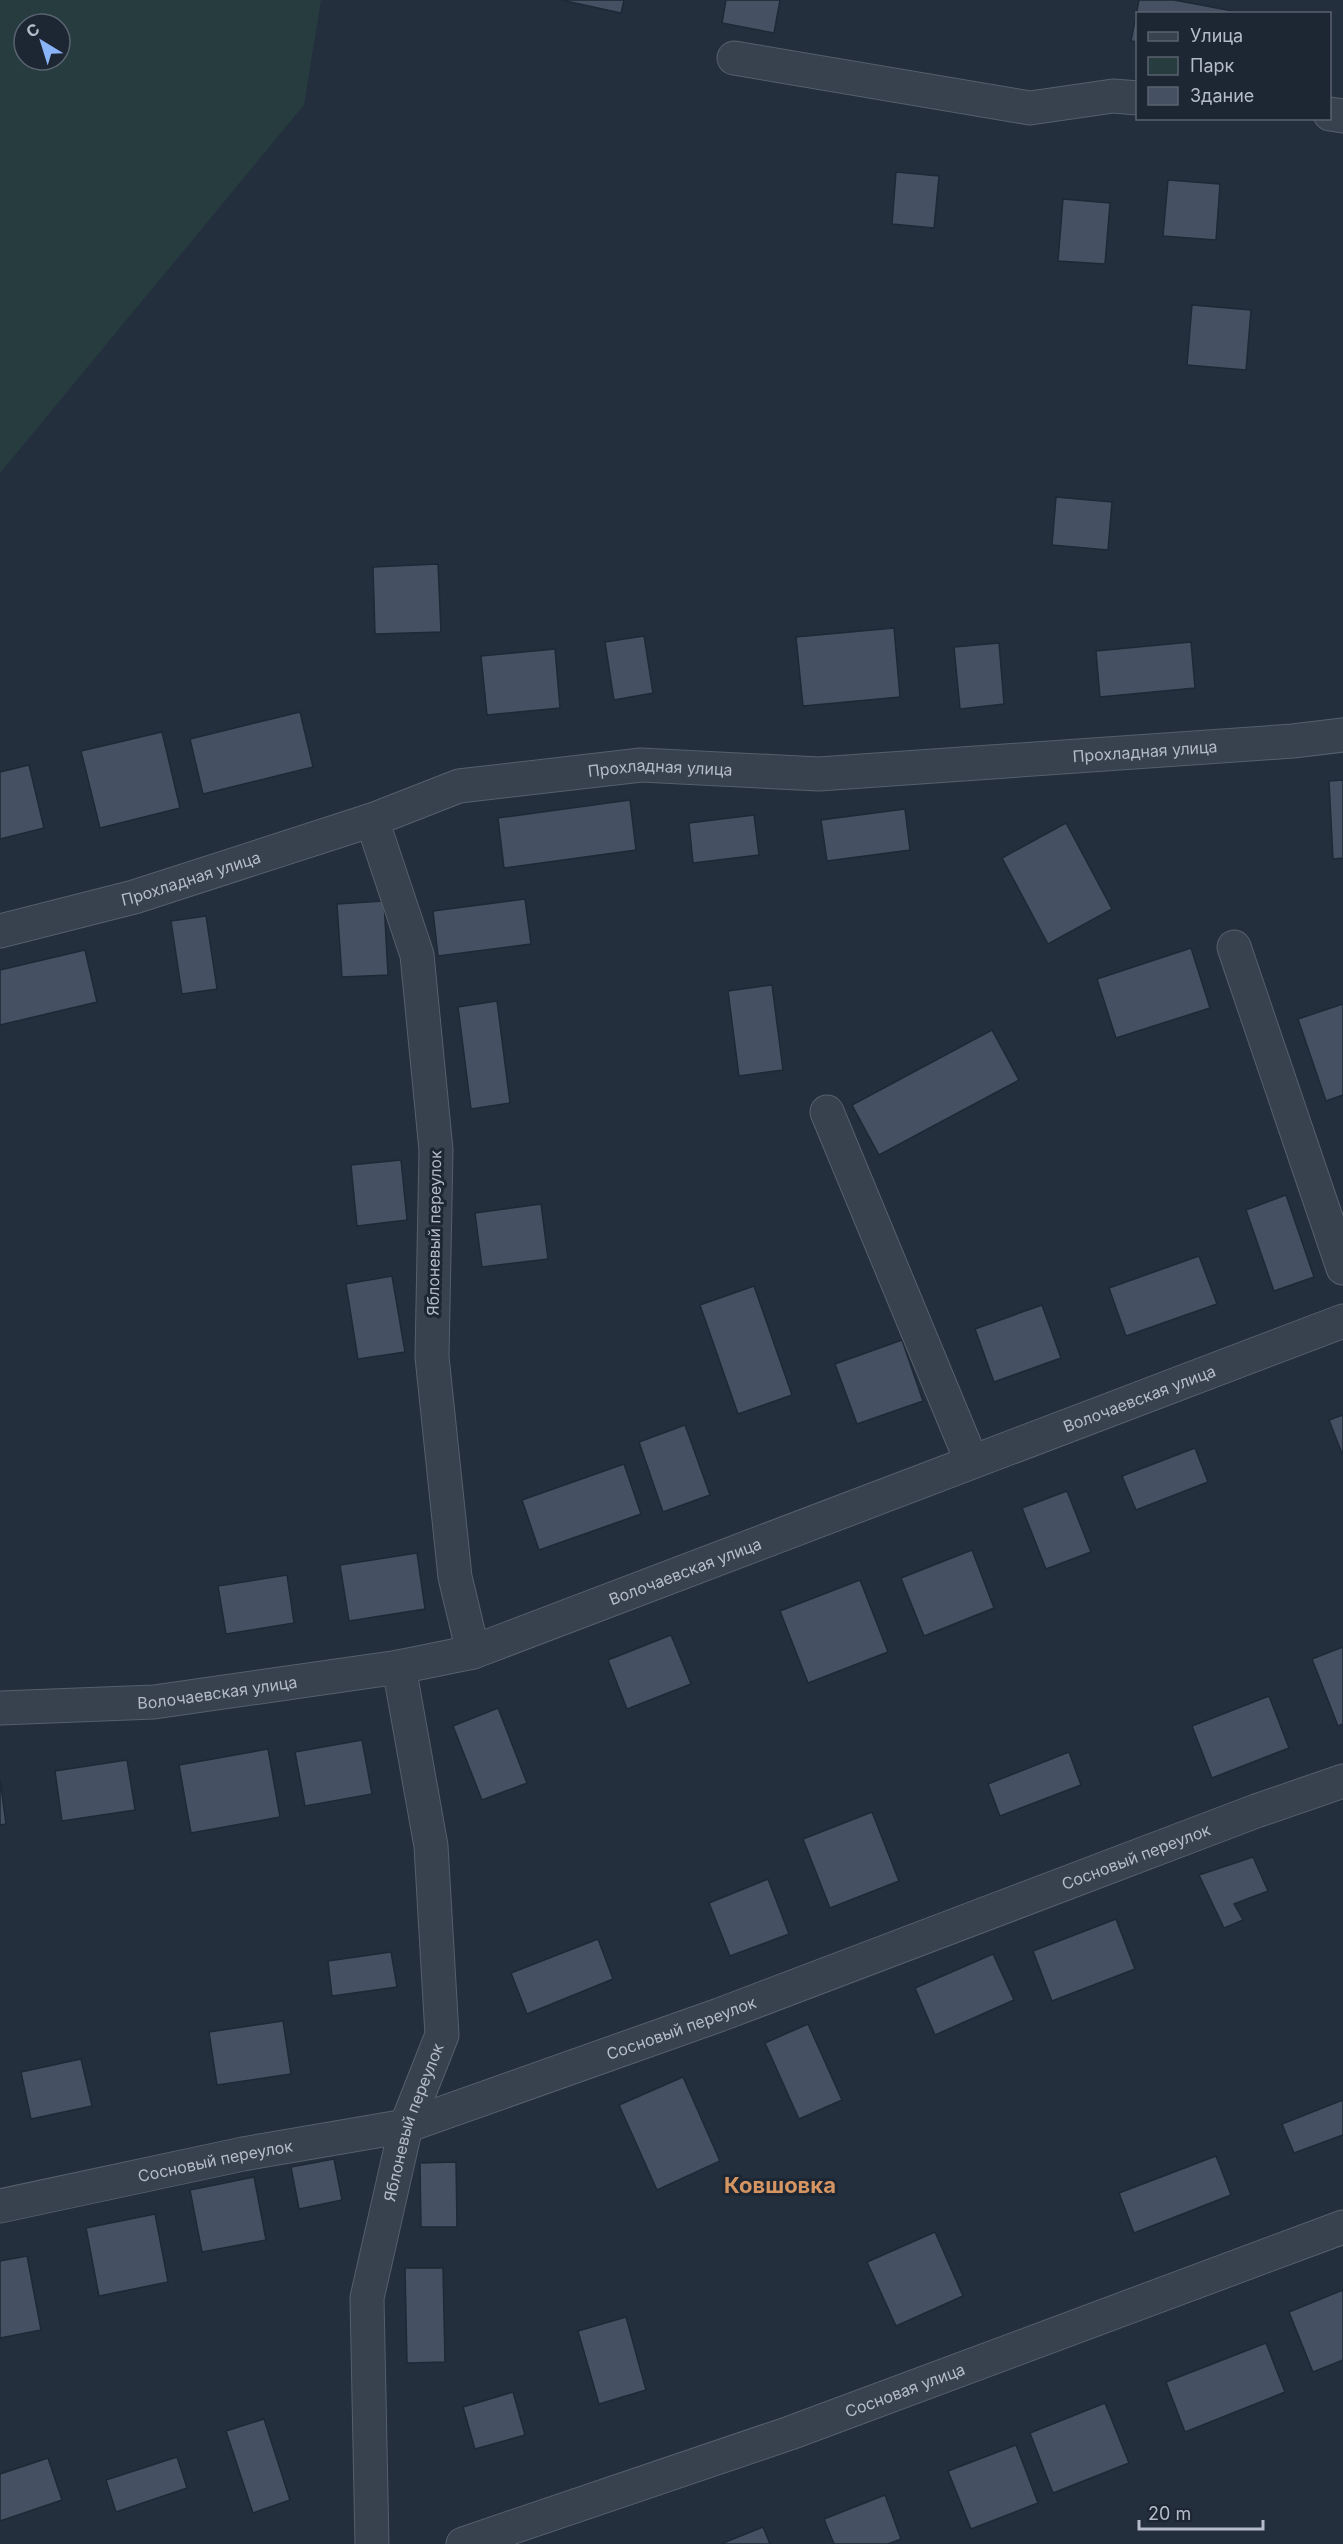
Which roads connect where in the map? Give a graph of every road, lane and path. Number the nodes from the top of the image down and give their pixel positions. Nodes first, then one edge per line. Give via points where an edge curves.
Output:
1 (734, 58) dead end
2 (1136, 98) edge
3 (1343, 735) edge
4 (372, 820) junction
5 (0, 931) edge
6 (1234, 947) dead end
7 (827, 1112) dead end
8 (1343, 1268) edge
9 (1343, 1321) edge
10 (971, 1460) junction
11 (473, 1652) junction
12 (399, 1667) junction
13 (0, 1708) edge
14 (1343, 1781) edge
15 (406, 2126) junction
16 (0, 2206) edge
17 (1343, 2227) edge
18 (372, 2544) edge
19 (463, 2544) edge

1 - 2 street via 1030,108 1113,96
3 - 4 street, Прохладная улица via 819,774 641,765 459,786
4 - 5 street, Прохладная улица via 134,897
4 - 11 street, Яблоневый переулок via 417,955 436,1150 432,1356 455,1577
6 - 8 street
7 - 10 street
9 - 10 street, Волочаевская улица
10 - 11 street, Волочаевская улица
11 - 12 street, Волочаевская улица
12 - 13 street, Волочаевская улица via 154,1702
12 - 15 street, Яблоневый переулок via 431,1846 442,2035
14 - 15 street, Сосновый переулок via 719,2015
15 - 16 street, Сосновый переулок via 243,2154
15 - 18 street, Яблоневый переулок via 367,2298
17 - 19 street, Сосновая улица via 801,2429

